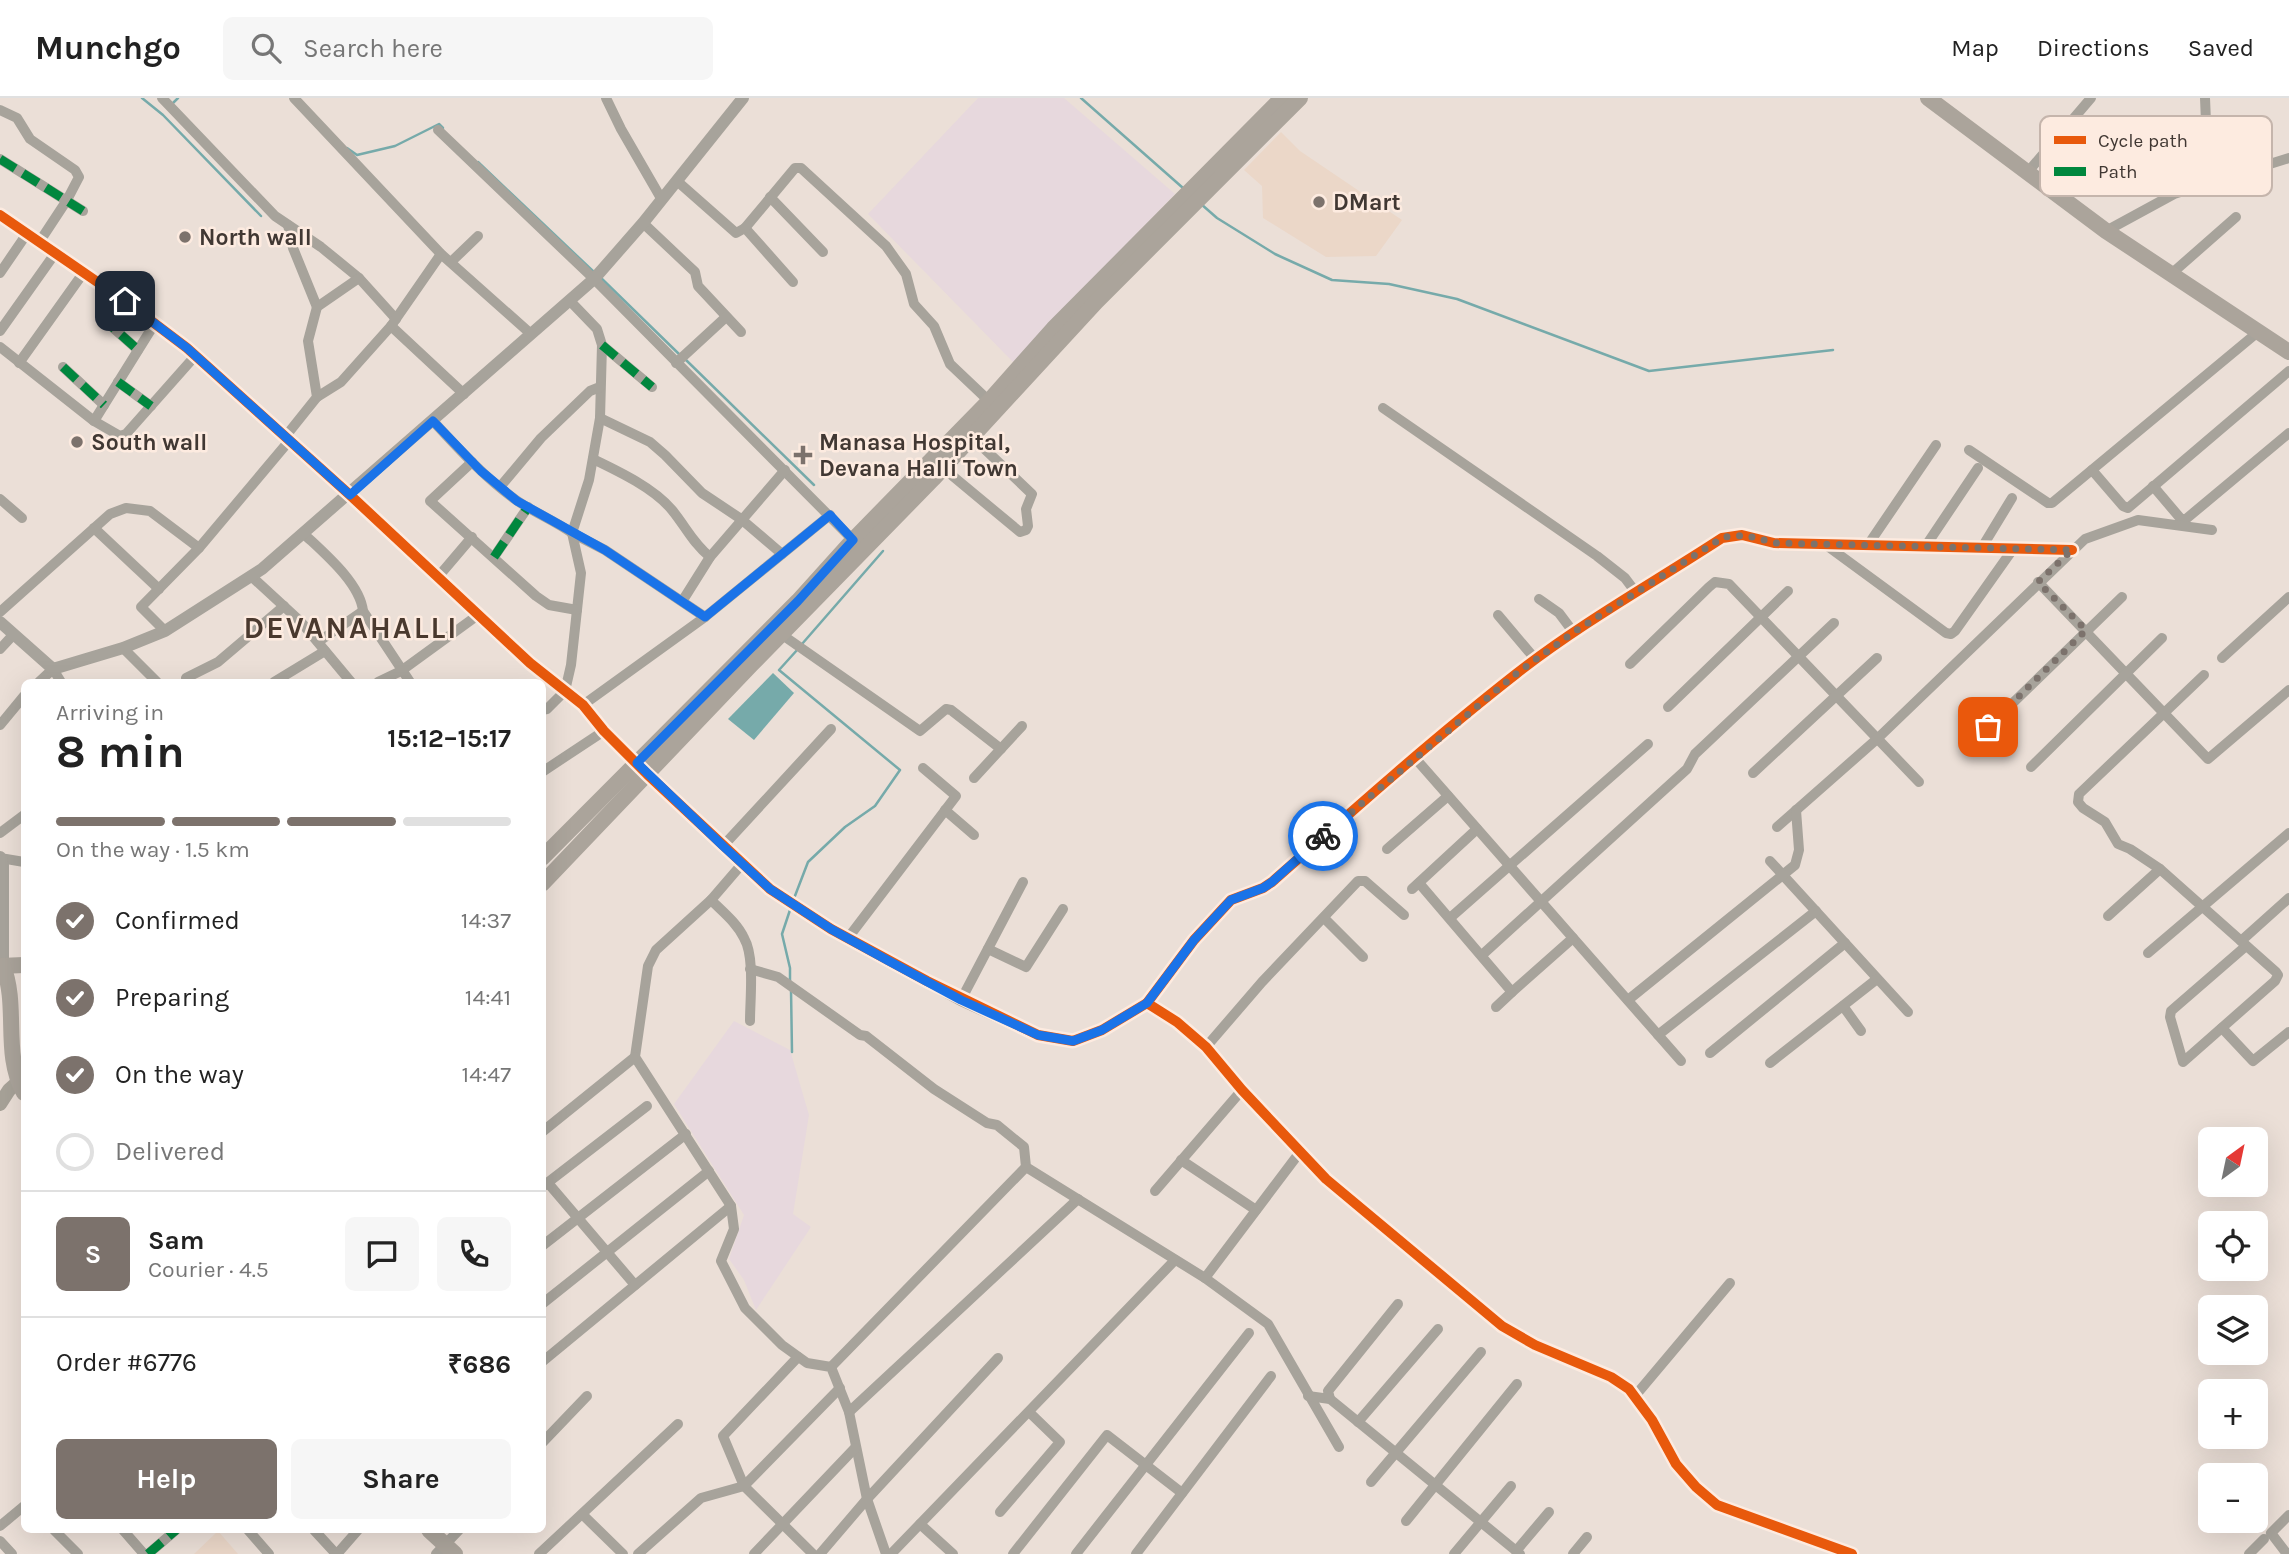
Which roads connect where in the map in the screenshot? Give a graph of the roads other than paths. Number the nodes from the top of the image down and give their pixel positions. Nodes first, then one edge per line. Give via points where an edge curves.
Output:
1 (294, 98) edge
2 (606, 98) edge
3 (743, 98) edge
4 (1282, 98) edge
5 (1300, 98) edge
6 (1928, 98) edge
7 (2091, 98) edge
8 (2205, 98) edge
9 (165, 99) edge
10 (0, 110) edge
11 (2076, 116) edge
12 (2206, 116) edge
13 (438, 130) dead end
14 (2289, 158) edge
15 (0, 159) edge
16 (2040, 159) edge
17 (2272, 163) edge
18 (2028, 173) junction
19 (677, 181) junction
20 (2040, 182) edge
21 (1201, 187) junction
22 (2059, 196) edge
23 (2170, 196) edge
24 (771, 197) junction
25 (67, 200) junction
26 (662, 200) junction
27 (1180, 209) junction
28 (83, 211) dead end
29 (0, 215) edge
30 (2236, 217) dead end
31 (643, 223) junction
32 (288, 225) junction
33 (745, 228) junction
34 (2106, 231) junction
35 (28, 232) junction
36 (478, 236) dead end
37 (40, 241) junction
38 (56, 252) junction
39 (823, 252) dead end
40 (441, 254) junction
41 (451, 262) junction
42 (84, 272) junction
43 (0, 273) edge
44 (2170, 275) junction
45 (597, 277) junction
46 (359, 278) junction
47 (793, 282) dead end
48 (570, 302) junction
49 (317, 307) junction
50 (101, 317) dead end
51 (726, 317) junction
52 (393, 322) junction
53 (155, 323) junction
54 (0, 331) edge
55 (741, 332) dead end
56 (2258, 332) junction
57 (531, 334) junction
58 (602, 345) junction
59 (0, 347) edge
60 (138, 350) junction
61 (2289, 352) edge
62 (196, 355) junction
63 (19, 363) junction
64 (676, 363) junction
65 (63, 367) dead end
66 (2289, 371) edge
67 (118, 382) junction
68 (600, 387) junction
69 (652, 387) dead end
70 (464, 394) junction
71 (317, 397) junction
72 (989, 401) junction
73 (104, 405) junction
74 (151, 406) junction
75 (1383, 408) dead end
76 (600, 418) junction
77 (94, 421) junction
78 (433, 421) junction
79 (2289, 433) edge
80 (972, 437) junction
81 (287, 439) junction
82 (1936, 445) dead end
83 (1969, 450) dead end
84 (593, 459) junction
85 (472, 462) junction
86 (943, 468) junction
87 (1978, 468) dead end
88 (785, 470) junction
89 (2092, 470) junction
90 (2153, 486) junction
91 (500, 487) junction
92 (350, 495) junction
93 (2012, 498) dead end
94 (0, 499) edge
95 (528, 507) junction
96 (830, 515) junction
97 (22, 518) dead end
98 (741, 519) junction
99 (94, 528) junction
100 (2212, 530) dead end
101 (572, 533) junction
102 (304, 534) junction
103 (472, 537) junction
104 (1826, 544) junction
105 (1868, 545) junction
106 (858, 546) junction
107 (1925, 547) junction
108 (199, 548) junction
109 (1981, 549) junction
110 (2013, 549) junction
111 (2072, 550) junction
112 (782, 554) junction
113 (494, 557) junction
114 (710, 557) junction
115 (251, 576) junction
116 (438, 578) junction
117 (2038, 582) junction
118 (159, 589) junction
119 (1788, 591) dead end
120 (1637, 594) junction
121 (2122, 597) dead end
122 (2289, 597) edge
123 (1539, 599) dead end
124 (683, 600) junction
125 (284, 607) junction
126 (577, 610) junction
127 (363, 611) junction
128 (0, 612) edge
129 (478, 615) junction
130 (1498, 615) dead end
131 (705, 617) junction
132 (1761, 617) junction
133 (0, 622) edge
134 (1834, 623) dead end
135 (2086, 630) junction
136 (165, 631) junction
137 (1574, 632) junction
138 (14, 634) junction
139 (781, 634) junction
140 (2162, 638) dead end
141 (318, 642) junction
142 (123, 648) junction
143 (0, 649) edge
144 (325, 651) junction
145 (1798, 657) junction
146 (1877, 658) dead end
147 (2222, 658) dead end
148 (1536, 660) junction
149 (1630, 664) dead end
150 (53, 669) junction
151 (401, 671) junction
152 (2127, 673) junction
153 (2204, 675) dead end
154 (42, 679) edge
155 (59, 679) edge
156 (154, 679) edge
157 (188, 679) edge
158 (279, 679) edge
159 (348, 679) edge
160 (384, 679) edge
161 (408, 679) edge
162 (2289, 690) edge
163 (565, 691) junction
164 (1836, 696) junction
165 (21, 700) edge
166 (583, 705) junction
167 (1668, 707) dead end
168 (546, 709) edge
169 (2164, 713) junction
170 (0, 725) edge
171 (1022, 726) dead end
172 (1988, 727) dead end
173 (831, 729) dead end
174 (604, 732) junction
175 (1877, 739) junction
176 (1648, 744) dead end
177 (1001, 749) junction
178 (1415, 758) junction
179 (2031, 767) dead end
180 (923, 768) dead end
181 (546, 769) edge
182 (642, 769) junction
183 (1753, 773) dead end
184 (974, 778) dead end
185 (1919, 782) dead end
186 (1448, 796) junction
187 (945, 810) junction
188 (1796, 810) junction
189 (21, 817) edge
190 (1777, 827) dead end
191 (1478, 829) junction
192 (0, 833) edge
193 (2289, 833) edge
194 (974, 835) dead end
195 (723, 846) junction
196 (1387, 849) dead end
197 (546, 854) edge
198 (0, 858) edge
199 (1770, 861) dead end
200 (21, 862) edge
201 (742, 864) junction
202 (1510, 866) junction
203 (2160, 869) junction
204 (1783, 874) junction
205 (546, 879) edge
206 (1024, 882) dead end
207 (2289, 898) edge
208 (711, 900) junction
209 (1542, 903) junction
210 (2202, 908) junction
211 (1063, 909) dead end
212 (1816, 911) junction
213 (1404, 915) dead end
214 (2108, 916) dead end
215 (1324, 918) junction
216 (1450, 918) junction
217 (848, 938) junction
218 (1573, 938) junction
219 (1845, 943) junction
220 (2244, 944) junction
221 (988, 949) junction
222 (2148, 953) dead end
223 (1482, 955) junction
224 (1363, 957) dead end
225 (750, 968) junction
226 (7, 973) edge
227 (1878, 979) junction
228 (1512, 992) junction
229 (961, 1000) junction
230 (1628, 1000) junction
231 (1147, 1003) junction
232 (1843, 1006) junction
233 (1496, 1007) dead end
234 (1908, 1012) dead end
235 (750, 1021) dead end
236 (2222, 1028) junction
237 (1861, 1031) dead end
238 (2289, 1032) edge
239 (1658, 1035) junction
240 (1206, 1047) junction
241 (1710, 1053) dead end
242 (635, 1056) junction
243 (1681, 1061) dead end
244 (1770, 1063) dead end
245 (21, 1088) edge
246 (1242, 1090) junction
247 (0, 1104) edge
248 (646, 1106) dead end
249 (546, 1129) edge
250 (686, 1134) junction
251 (1300, 1152) junction
252 (1181, 1160) junction
253 (1026, 1167) junction
254 (709, 1171) junction
255 (546, 1184) edge
256 (546, 1186) edge
257 (1155, 1191) dead end
258 (1078, 1199) junction
259 (731, 1206) junction
260 (1256, 1210) junction
261 (578, 1218) junction
262 (546, 1244) edge
263 (607, 1252) junction
264 (1175, 1260) junction
265 (1205, 1278) junction
266 (1730, 1283) dead end
267 (635, 1286) junction
268 (546, 1301) edge
269 (1398, 1304) dead end
270 (1438, 1329) dead end
271 (1249, 1333) dead end
272 (1481, 1352) dead end
273 (798, 1357) junction
274 (998, 1358) dead end
275 (546, 1359) edge
276 (831, 1367) junction
277 (1271, 1376) dead end
278 (1517, 1384) dead end
279 (840, 1388) junction
280 (587, 1396) dead end
281 (1308, 1396) junction
282 (1634, 1396) junction
283 (1330, 1399) junction
284 (849, 1412) junction
285 (1029, 1412) junction
286 (1358, 1422) junction
287 (678, 1424) dead end
288 (546, 1439) edge
289 (1339, 1447) dead end
290 (855, 1448) junction
291 (1395, 1452) junction
292 (1146, 1465) junction
293 (1371, 1482) dead end
294 (1435, 1485) junction
295 (744, 1486) junction
296 (1511, 1486) dead end
297 (1182, 1493) junction
298 (867, 1499) junction
299 (21, 1509) edge
300 (1000, 1512) dead end
301 (1549, 1512) dead end
302 (583, 1515) junction
303 (2289, 1515) edge
304 (1406, 1521) dead end
305 (1481, 1522) junction
306 (783, 1524) junction
307 (920, 1524) junction
308 (0, 1526) edge
309 (57, 1533) edge
310 (126, 1533) edge
311 (172, 1533) edge
312 (251, 1533) edge
313 (317, 1533) edge
314 (355, 1533) edge
315 (431, 1533) edge
316 (457, 1533) edge
317 (1587, 1537) dead end
318 (2264, 1539) dead end
319 (0, 1541) edge
320 (1828, 1550) edge
321 (445, 1551) edge
322 (1518, 1552) edge
323 (12, 1554) edge
324 (78, 1554) edge
325 (146, 1554) edge
326 (269, 1554) edge
327 (337, 1554) edge
328 (539, 1554) edge
329 (623, 1554) edge
330 (638, 1554) edge
331 (754, 1554) edge
332 (813, 1554) edge
333 (820, 1554) edge
334 (886, 1554) edge
335 (891, 1554) edge
336 (953, 1554) edge
337 (1013, 1554) edge
338 (1076, 1554) edge
339 (1136, 1554) edge
340 (1454, 1554) edge
341 (1573, 1554) edge
342 (1852, 1554) edge
343 (2249, 1554) edge
344 (2287, 1554) edge

1 - 40 street
2 - 26 street
3 - 19 street
4 - 21 main road
5 - 21 main road
6 - 18 main road
7 - 11 street
8 - 12 street
9 - 32 street
10 - 25 street via 17,118 30,139 75,170 79,177
13 - 45 street
14 - 17 street
15 - 25 street
16 - 18 street
18 - 20 main road
19 - 26 street
19 - 33 street via 736,233
21 - 27 main road
22 - 34 main road
23 - 34 street
24 - 33 street
24 - 39 street
24 - 72 street via 795,168 801,168 886,246 906,274 914,304 934,326 950,364
25 - 28 street
25 - 37 street
26 - 31 street
27 - 72 main road via 1053,329
27 - 80 main road
29 - 35 street
30 - 44 street
31 - 45 street
31 - 51 street via 695,272 698,286
32 - 46 street
32 - 49 street
33 - 47 street
34 - 44 main road
35 - 37 street
35 - 43 street
36 - 41 street
37 - 38 street
38 - 42 street
38 - 54 street
40 - 41 street
40 - 52 street
41 - 57 street
42 - 53 street
42 - 63 street
44 - 56 main road
45 - 48 street
45 - 64 street
46 - 49 street
46 - 52 street
48 - 57 street
48 - 58 street via 597,329
49 - 71 street via 308,341
50 - 60 street
51 - 55 street
51 - 64 street
52 - 70 street
52 - 71 street via 341,382
53 - 60 street
53 - 62 street
56 - 61 main road
56 - 89 street
57 - 70 street
58 - 68 street
58 - 69 street
59 - 63 street
60 - 67 street
62 - 74 street
62 - 81 street
63 - 77 street
64 - 88 street
65 - 73 street
66 - 90 street
67 - 73 street
67 - 74 street
68 - 76 street
68 - 91 street via 590,391 541,438
70 - 78 street
71 - 81 street
72 - 106 main road
73 - 77 street
74 - 77 street via 123,436
75 - 120 street via 1597,556
76 - 84 street
76 - 98 street via 650,442 702,493
78 - 85 street
78 - 92 street
79 - 90 street via 2186,519 2181,519
80 - 86 main road
80 - 86 street via 1032,494 1026,530 1020,531
81 - 92 street
81 - 108 street
82 - 105 street
83 - 89 street via 2050,503
84 - 101 street
84 - 114 street via 622,473 671,509
85 - 91 street
85 - 103 street via 430,500
86 - 106 main road
87 - 107 street
88 - 96 street
88 - 98 street
89 - 90 street via 2126,508
91 - 95 street
92 - 102 street
92 - 116 street
93 - 109 street
94 - 97 street
95 - 101 street
95 - 113 street
96 - 106 street
96 - 112 street
98 - 112 street
98 - 114 street
99 - 108 street via 126,508 150,511
99 - 118 street
99 - 128 street
100 - 111 street via 2138,520 2085,539
101 - 124 street
101 - 126 street via 581,573
102 - 115 street
102 - 127 street via 361,598
103 - 113 street
103 - 116 street
104 - 105 street
104 - 110 street via 1951,634
104 - 120 street via 1774,543 1742,535 1722,538
105 - 107 street
106 - 139 main road
106 - 182 main road via 798,601
107 - 109 street
108 - 118 street
109 - 110 street
110 - 111 street
111 - 117 street
112 - 131 street
113 - 126 street via 550,605
114 - 124 street
115 - 125 street
115 - 136 street
116 - 129 street
117 - 135 street
117 - 175 street
118 - 136 street via 141,607
119 - 132 street
120 - 137 street
121 - 135 street
122 - 147 street
123 - 137 street via 1559,613
124 - 131 street
125 - 141 street
125 - 157 street via 218,662
126 - 163 street
127 - 141 street
127 - 151 street
129 - 151 street
129 - 163 street
130 - 148 street
131 - 166 street
132 - 145 street
132 - 149 street via 1729,584 1715,582
132 - 167 street
133 - 138 street
134 - 145 street
135 - 152 street
135 - 172 street
136 - 142 street
137 - 148 street
138 - 143 street
138 - 150 street
139 - 177 street via 920,731 946,709 951,710
139 - 182 main road
140 - 152 street
141 - 144 street
142 - 150 street
142 - 156 street
144 - 158 street
144 - 159 street
145 - 164 street
145 - 209 street via 1695,754 1687,769
146 - 164 street
148 - 178 street
150 - 154 street
150 - 155 street
151 - 160 street
151 - 161 street
152 - 169 street
152 - 179 street
153 - 169 street
162 - 169 street via 2211,758
163 - 166 street
163 - 168 street
164 - 175 street
164 - 183 street
165 - 170 street
166 - 174 street
169 - 203 street via 2077,797 2083,808 2105,822 2118,844
171 - 177 street
173 - 195 street
174 - 181 street
174 - 182 street
175 - 185 street
175 - 188 street
176 - 202 street
177 - 184 street
178 - 186 street
178 - 231 street via 1272,882 1231,900
180 - 187 street via 956,796
182 - 195 street
182 - 197 main road
182 - 205 main road
186 - 191 street
186 - 196 street
187 - 194 street
187 - 217 street
188 - 190 street
188 - 204 street via 1799,857
189 - 192 street
191 - 202 street
191 - 216 street via 1415,886
193 - 210 street
195 - 201 street
198 - 200 street
198 - 226 street
199 - 204 street
201 - 208 street
201 - 217 street via 782,897
202 - 209 street
202 - 216 street
203 - 210 street
203 - 214 street
204 - 212 street
204 - 230 street
206 - 221 street
207 - 220 street
208 - 225 street via 746,939
208 - 242 street via 656,950 648,966
209 - 218 street
209 - 223 street
210 - 220 street
210 - 222 street
211 - 221 street via 1026,967
212 - 219 street
212 - 239 street
213 - 215 street via 1361,880
215 - 224 street
215 - 240 street
216 - 223 street
217 - 229 street
218 - 228 street
218 - 230 street
219 - 227 street
219 - 241 street
220 - 236 street via 2278,979
220 - 236 street via 2171,1011 2183,1062
221 - 229 street
223 - 228 street
225 - 235 street
225 - 253 street via 778,977 934,1089 997,1125 1024,1147
226 - 245 main road via 12,1057
227 - 232 street
227 - 234 street
228 - 233 street
229 - 231 street via 1038,1035 1073,1041
230 - 239 street
231 - 240 street
232 - 237 street
232 - 244 street
236 - 238 street via 2253,1061
239 - 243 street
240 - 246 street
242 - 249 street
242 - 250 street
245 - 247 main road via 9,1090
246 - 251 street
246 - 252 street
248 - 255 street
250 - 254 street
250 - 261 street
251 - 260 street
251 - 282 street via 1502,1326 1611,1377
252 - 257 street
252 - 260 street
253 - 258 street
253 - 276 street
254 - 259 street
254 - 263 street
256 - 261 street
258 - 264 street
258 - 284 street
259 - 267 street
259 - 273 street via 734,1229 720,1261 745,1308
260 - 265 street
261 - 262 street
261 - 263 street
263 - 267 street
263 - 268 street
264 - 265 street
264 - 285 street
265 - 281 street via 1268,1324
266 - 282 street
267 - 275 street
269 - 283 street via 1328,1391
270 - 286 street
271 - 292 street
272 - 291 street
273 - 276 street
273 - 295 street via 723,1436
274 - 298 street
276 - 279 street
277 - 297 street
278 - 294 street
279 - 284 street
279 - 295 street
280 - 288 street
281 - 283 street
281 - 289 street
282 - 320 street via 1676,1464 1717,1505
283 - 286 street
284 - 290 street
285 - 300 street via 1060,1442
285 - 307 street
286 - 291 street
287 - 302 street
290 - 298 street
290 - 306 street
291 - 293 street
291 - 294 street
292 - 297 street
292 - 337 street via 1107,1435
292 - 338 street
294 - 304 street
294 - 305 street
295 - 306 street
295 - 330 street via 701,1498
296 - 305 street
297 - 339 street
298 - 333 street
298 - 334 street
299 - 308 street
301 - 322 street
302 - 328 street
302 - 329 street
303 - 344 street via 2271,1533
305 - 322 street
305 - 340 street
306 - 331 street
306 - 332 street
307 - 335 street
307 - 336 street
309 - 324 street
310 - 325 street
311 - 325 street
312 - 326 street
313 - 327 street
314 - 327 street
315 - 321 main road
316 - 321 street
317 - 341 street
318 - 343 street
319 - 323 street
320 - 342 street

